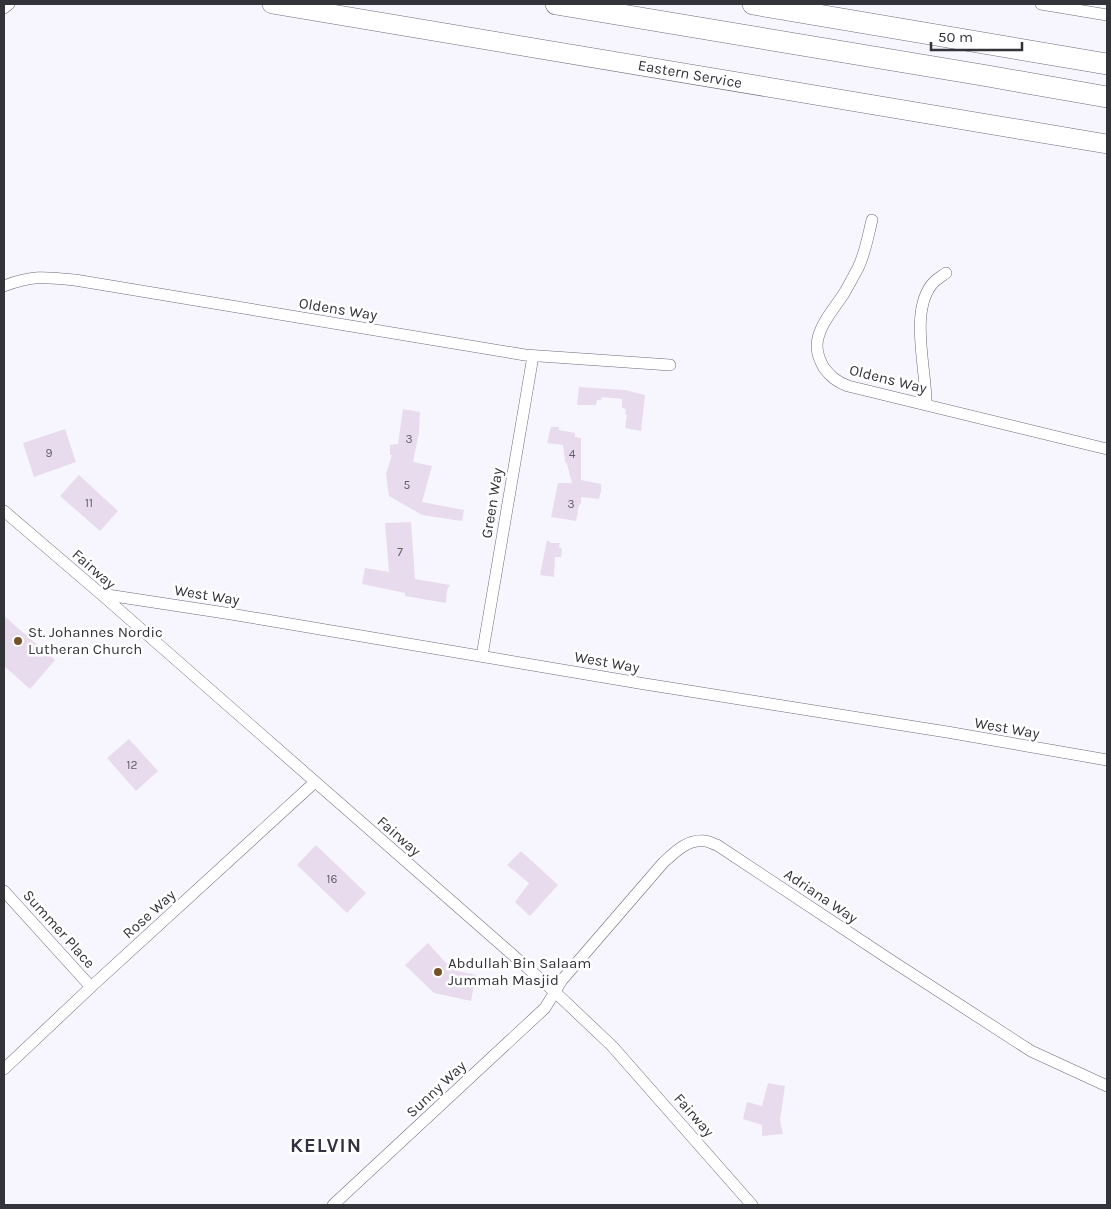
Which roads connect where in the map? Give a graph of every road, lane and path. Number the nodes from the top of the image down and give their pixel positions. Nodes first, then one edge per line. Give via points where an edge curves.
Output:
1 (9, 4) edge
2 (272, 4) edge
3 (556, 4) edge
4 (753, 4) edge
5 (1041, 4) edge
6 (4, 8) edge
7 (1107, 15) edge
8 (1107, 64) edge
9 (1107, 97) edge
10 (1107, 144) edge
11 (872, 220) dead end
12 (946, 273) dead end
13 (4, 286) edge
14 (532, 356) junction
15 (670, 365) dead end
16 (926, 405) junction
17 (1107, 449) edge
18 (4, 511) edge
19 (101, 594) junction
20 (482, 656) junction
21 (1107, 760) edge
22 (315, 782) junction
23 (4, 891) edge
24 (92, 987) junction
25 (555, 992) junction
26 (4, 1069) edge
27 (1107, 1086) edge
28 (333, 1205) edge
29 (752, 1205) edge

1 - 6 street
2 - 10 main road, Eastern Service
3 - 9 highway
4 - 8 highway
5 - 7 street
11 - 16 street, Oldens Way via 858,267 818,338 817,354 827,371 840,383
12 - 16 street via 933,283 920,313
13 - 14 street, Oldens Way via 34,277 75,280
14 - 15 street, Oldens Way
14 - 20 street, Green Way
16 - 17 street, Oldens Way
18 - 19 street, Fairway
19 - 20 street, West Way
19 - 22 street, Fairway
20 - 21 street, West Way
22 - 24 street, Rose Way
22 - 25 street, Fairway
23 - 24 street, Summer Place
24 - 26 street, Rose Way
25 - 27 street, Adriana Way via 663,863 685,845 705,841 731,854 1031,1051
25 - 28 street, Sunny Way via 536,1017
25 - 29 street, Fairway via 612,1046

